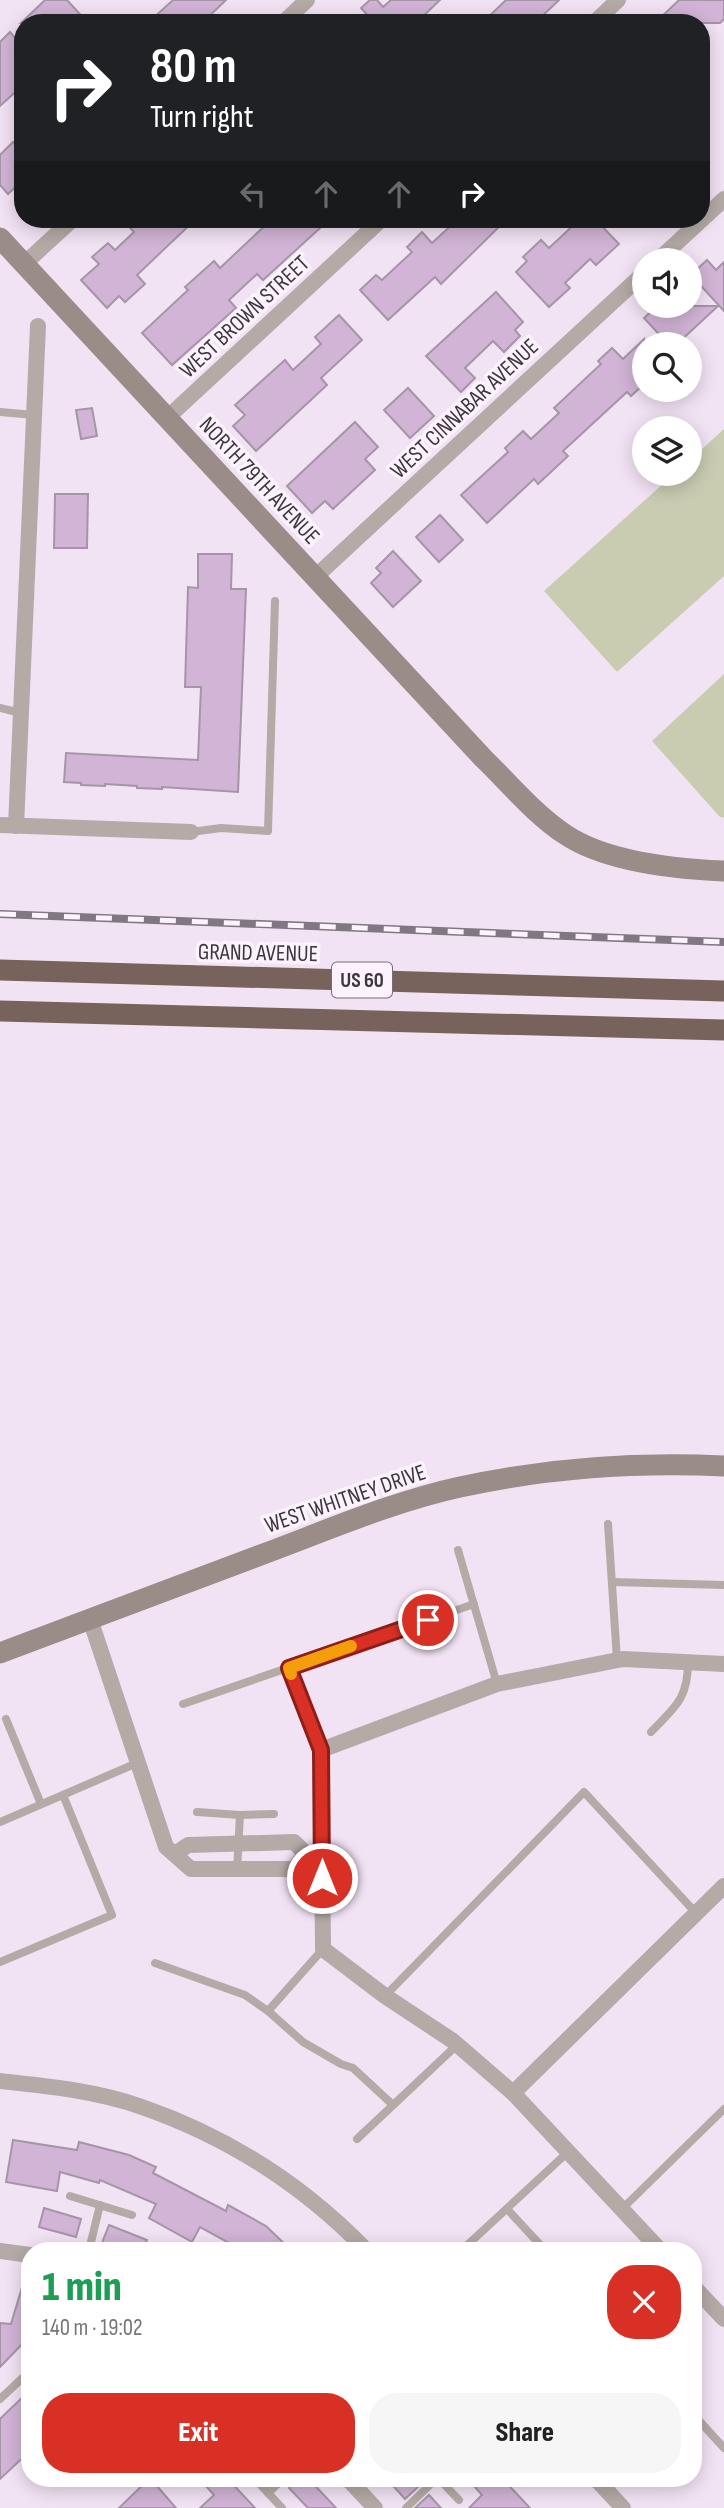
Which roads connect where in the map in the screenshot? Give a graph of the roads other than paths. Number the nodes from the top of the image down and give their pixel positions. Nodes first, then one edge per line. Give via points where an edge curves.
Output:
1 (307, 0) edge
2 (618, 0) edge
3 (292, 14) edge
4 (603, 14) edge
5 (724, 199) edge
6 (710, 212) edge
7 (63, 228) edge
8 (372, 228) edge
9 (693, 228) edge
10 (0, 238) edge
11 (671, 248) edge
12 (24, 264) junction
13 (632, 284) edge
14 (38, 326) dead end
15 (0, 412) edge
16 (34, 415) junction
17 (167, 418) junction
18 (314, 578) junction
19 (275, 601) dead end
20 (0, 708) edge
21 (21, 713) junction
22 (8, 825) edge
23 (191, 832) joint
24 (724, 871) edge
25 (0, 971) edge
26 (724, 991) edge
27 (0, 1011) edge
28 (724, 1030) edge
29 (724, 1466) edge
30 (608, 1524) dead end
31 (458, 1550) dead end
32 (611, 1582) junction
33 (724, 1585) edge
34 (474, 1604) junction
35 (90, 1619) junction
36 (0, 1653) edge
37 (617, 1660) junction
38 (688, 1662) junction
39 (724, 1664) edge
40 (289, 1668) junction
41 (497, 1684) junction
42 (183, 1704) dead end
43 (6, 1719) dead end
44 (651, 1732) dead end
45 (321, 1750) junction
46 (137, 1763) junction
47 (63, 1796) junction
48 (41, 1804) junction
49 (197, 1812) dead end
50 (274, 1814) dead end
51 (240, 1815) junction
52 (0, 1822) edge
53 (239, 1843) junction
54 (175, 1854) junction
55 (314, 1854) junction
56 (237, 1870) junction
57 (724, 1886) edge
58 (696, 1913) junction
59 (323, 1949) junction
60 (0, 1962) edge
61 (155, 1964) dead end
62 (385, 1996) junction
63 (268, 2011) junction
64 (457, 2045) junction
65 (0, 2081) edge
66 (513, 2093) junction
67 (393, 2105) junction
68 (724, 2109) edge
69 (357, 2139) dead end
70 (568, 2152) junction
71 (70, 2196) dead end
72 (100, 2205) junction
73 (507, 2209) junction
74 (622, 2209) junction
75 (132, 2215) dead end
76 (91, 2242) edge
77 (357, 2242) edge
78 (471, 2242) edge
79 (538, 2242) edge
80 (653, 2242) edge
81 (0, 2250) edge
82 (21, 2254) edge
83 (702, 2296) edge
84 (724, 2319) edge
85 (21, 2379) edge
86 (0, 2399) edge
87 (702, 2424) edge
88 (724, 2448) edge
89 (262, 2487) edge
90 (274, 2487) edge
91 (356, 2487) edge
92 (428, 2487) edge
93 (446, 2487) edge
94 (603, 2487) edge
95 (268, 2493) junction
96 (458, 2500) dead end
97 (282, 2508) edge
98 (375, 2508) edge
99 (406, 2508) edge
100 (623, 2508) edge

1 - 3 street
2 - 4 street
5 - 6 street
7 - 12 street
8 - 17 street, WEST BROWN STREET
9 - 11 street
10 - 12 street, NORTH 79TH AVENUE
12 - 17 street, NORTH 79TH AVENUE
13 - 18 street, WEST CINNABAR AVENUE
14 - 16 street
15 - 16 lane
16 - 21 street
17 - 18 street, NORTH 79TH AVENUE
18 - 24 street, NORTH 79TH AVENUE via 483,758 566,835 629,859
19 - 23 lane via 268,831 221,828
20 - 21 lane
21 - 22 street
22 - 23 street
25 - 26 highway, GRAND AVENUE / US 60
27 - 28 highway, US 60
29 - 35 street, WEST WHITNEY DRIVE via 601,1466 459,1487 379,1511
30 - 32 lane
31 - 34 lane
32 - 33 lane
32 - 37 lane
34 - 40 lane
34 - 41 lane
35 - 36 street, WEST WHITNEY DRIVE
35 - 46 street
37 - 38 street
37 - 41 street
38 - 39 street
38 - 44 lane via 688,1683 679,1703
40 - 42 lane
40 - 45 lane
41 - 45 street
43 - 48 lane
45 - 55 street
46 - 47 lane
46 - 54 street via 163,1840
47 - 48 lane
47 - 60 lane via 112,1915
48 - 52 lane
49 - 51 lane
50 - 51 lane
51 - 53 lane
53 - 54 street via 188,1845
53 - 55 street via 294,1842
53 - 56 lane
54 - 56 street via 191,1869
55 - 56 street via 294,1869
55 - 59 street
57 - 58 street
58 - 62 lane via 584,1792
58 - 66 street
59 - 62 street
59 - 63 lane
61 - 63 lane via 245,1995
62 - 64 street
63 - 67 lane via 303,2042 353,2068
64 - 66 street
64 - 67 lane
65 - 77 street via 96,2095 182,2123 270,2169
66 - 70 street
67 - 69 lane
68 - 74 lane
70 - 73 lane
70 - 74 street
71 - 72 lane
72 - 75 lane
72 - 76 lane
73 - 78 lane
73 - 79 lane
74 - 80 street
81 - 82 street
83 - 84 street
85 - 86 lane
87 - 88 lane
89 - 95 lane
90 - 95 lane
91 - 98 street
92 - 99 lane
93 - 96 lane
94 - 100 street
95 - 97 lane

